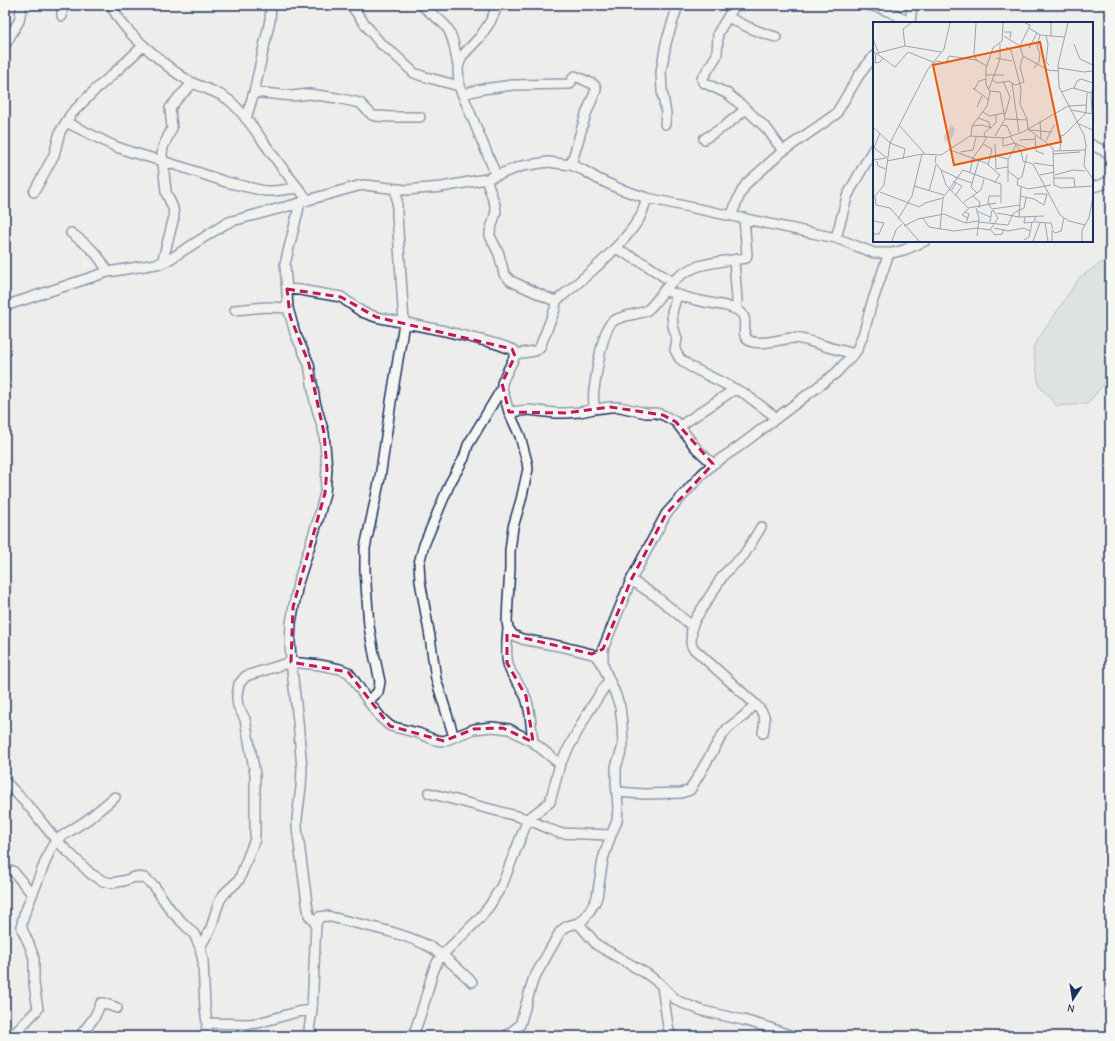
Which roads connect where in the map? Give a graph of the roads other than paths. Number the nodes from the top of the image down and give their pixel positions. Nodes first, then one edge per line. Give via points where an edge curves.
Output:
1 (22, 5) edge
2 (62, 5) edge
3 (271, 5) edge
4 (351, 5) edge
5 (422, 5) edge
6 (498, 5) edge
7 (678, 5) edge
8 (735, 5) edge
9 (869, 5) edge
10 (912, 5) edge
11 (115, 7) edge
12 (62, 16) dead end
13 (728, 17) junction
14 (907, 22) edge
15 (909, 22) edge
16 (776, 37) dead end
17 (5, 45) edge
18 (143, 46) junction
19 (873, 57) edge
20 (458, 67) junction
21 (193, 83) junction
22 (460, 90) junction
23 (254, 92) junction
24 (746, 109) junction
25 (420, 117) dead end
26 (246, 119) junction
27 (66, 122) junction
28 (665, 124) dead end
29 (704, 139) dead end
30 (1093, 146) edge
31 (873, 150) edge
32 (783, 151) junction
33 (1110, 154) edge
34 (163, 162) junction
35 (570, 165) junction
36 (496, 175) junction
37 (486, 179) junction
38 (1110, 180) edge
39 (1093, 187) edge
40 (298, 188) junction
41 (395, 189) junction
42 (34, 192) dead end
43 (647, 198) junction
44 (304, 201) junction
45 (731, 216) junction
46 (744, 218) junction
47 (71, 233) dead end
48 (836, 238) junction
49 (923, 242) edge
50 (615, 248) junction
51 (889, 253) junction
52 (734, 260) junction
53 (162, 263) junction
54 (108, 272) junction
55 (672, 282) junction
56 (287, 289) junction
57 (664, 290) junction
58 (677, 295) junction
59 (556, 301) junction
60 (5, 306) edge
61 (288, 308) junction
62 (235, 310) dead end
63 (737, 310) junction
64 (404, 323) junction
65 (515, 354) junction
66 (854, 354) junction
67 (502, 388) junction
68 (735, 389) junction
69 (594, 408) junction
70 (509, 412) junction
71 (777, 418) junction
72 (680, 426) junction
73 (713, 464) junction
74 (761, 527) dead end
75 (631, 580) junction
76 (692, 626) junction
77 (508, 628) junction
78 (603, 649) junction
79 (592, 654) junction
80 (291, 662) junction
81 (604, 668) junction
82 (609, 680) junction
83 (368, 701) junction
84 (755, 704) junction
85 (763, 733) dead end
86 (454, 737) junction
87 (533, 742) junction
88 (560, 764) junction
89 (5, 781) edge
90 (617, 792) junction
91 (429, 793) dead end
92 (115, 797) dead end
93 (528, 819) junction
94 (611, 835) junction
95 (56, 840) junction
96 (13, 871) dead end
97 (32, 894) junction
98 (578, 923) junction
99 (316, 924) junction
100 (200, 947) junction
101 (442, 955) junction
102 (472, 982) dead end
103 (662, 986) junction
104 (118, 1008) dead end
105 (312, 1010) junction
106 (207, 1023) junction
107 (12, 1036) edge
108 (80, 1036) edge
109 (206, 1036) edge
110 (314, 1036) edge
111 (413, 1036) edge
112 (506, 1036) edge
113 (671, 1036) edge
114 (792, 1036) edge

1 - 17 street via 19,21
2 - 12 street
3 - 23 street
4 - 22 street via 380,43 414,73
5 - 20 street via 447,29
6 - 20 street via 480,37 462,56
7 - 28 street via 666,43 660,76 666,113
8 - 13 street
9 - 14 street via 889,11
10 - 15 street
11 - 18 street via 123,25
13 - 16 street via 749,29
13 - 24 street via 718,33 717,56 702,79 703,82 728,94
18 - 21 street via 178,75
18 - 27 street via 83,102
19 - 32 street via 858,75 836,114
20 - 22 street
21 - 26 street via 231,102
21 - 34 street via 170,108 172,128 163,147
22 - 35 street via 513,85 570,84 575,76 593,84 596,90
22 - 36 street
23 - 25 street via 338,98 360,103 375,116
23 - 26 street
24 - 29 street
24 - 32 street via 768,130
26 - 40 street
27 - 34 street via 114,146
27 - 42 street via 60,132 51,161
30 - 33 street
31 - 48 street via 847,197
32 - 45 street via 743,187
34 - 40 street via 258,190
34 - 53 street via 166,192 174,217
35 - 36 street via 548,162 522,166
35 - 43 street via 620,189
36 - 37 street
37 - 41 street via 427,189
37 - 59 street via 496,212 490,236 499,254 504,274 511,281
38 - 39 street
40 - 44 street
41 - 44 street via 365,185
41 - 64 street
43 - 45 street
43 - 50 street via 640,217
44 - 53 street via 225,224
44 - 56 street via 285,264
45 - 46 street
46 - 48 street
46 - 52 street via 747,256
47 - 54 street via 94,252
48 - 51 street via 874,253
49 - 51 street
50 - 55 street
50 - 59 street
51 - 66 street via 864,332
52 - 55 street via 698,266
52 - 63 street
53 - 54 street
54 - 60 street
55 - 57 street
56 - 61 street
56 - 64 street via 341,297 362,312
57 - 58 street
57 - 69 street via 646,311 619,318 609,326 600,353
58 - 63 street
58 - 68 street via 672,312 677,339 675,350 679,358 691,367
59 - 65 street via 540,348
61 - 62 street
61 - 80 street via 309,364 315,402 324,433 327,469 325,493 293,607
63 - 66 street via 745,316 745,334 750,341 793,338
64 - 65 street via 497,344 512,349
64 - 83 street via 380,478 365,548 369,626 380,682 378,692
65 - 67 street
66 - 71 street via 836,373
67 - 70 street
67 - 86 street via 468,445 424,544 419,563 436,679
68 - 71 street via 756,401
68 - 72 street
69 - 70 street via 566,413 529,410
69 - 72 street via 620,407 656,413 674,420
70 - 77 street via 520,436 528,469 513,527 507,607
71 - 73 street
72 - 73 street via 686,437
73 - 75 street via 666,514
74 - 76 street via 744,555 724,574
75 - 76 street via 657,597
75 - 78 street
76 - 84 street via 693,648
77 - 79 street via 513,635 522,639
77 - 87 street via 507,663 526,696
78 - 79 street
78 - 81 street
79 - 81 street
80 - 83 street via 346,671
80 - 99 street via 302,769 297,828 309,915
80 - 100 street via 246,676 237,689 238,706 245,719 255,774 255,839 239,880 220,900 211,928
81 - 82 street
82 - 88 street
82 - 90 street via 620,707 622,723 623,746 616,767
83 - 86 street via 390,726 435,740 446,741
84 - 85 street via 765,716
84 - 90 street via 721,737 692,789 681,793
86 - 87 street via 474,729 492,727 509,729
87 - 88 street
88 - 93 street via 550,802
89 - 95 street
90 - 94 street via 617,821
91 - 93 street
92 - 95 street via 87,820
93 - 94 street via 558,832
93 - 101 street via 498,892 479,919
94 - 98 street via 597,897 587,915
95 - 97 street
95 - 100 street via 91,874 103,881 117,883 138,877 144,878 154,886 172,912 194,934
96 - 97 street
97 - 107 street via 21,925 34,958 34,984 38,1009
98 - 103 street via 597,945 647,974
98 - 112 street via 567,926 560,932 533,980 520,1025
99 - 101 street via 319,917 331,917 404,936
99 - 105 street
100 - 106 street
101 - 102 street
101 - 111 street via 434,968
103 - 113 street
103 - 114 street via 680,1002 703,1011 750,1022
104 - 108 street via 101,1003 94,1018
105 - 106 street via 258,1023
105 - 110 street via 310,1030
106 - 109 street

